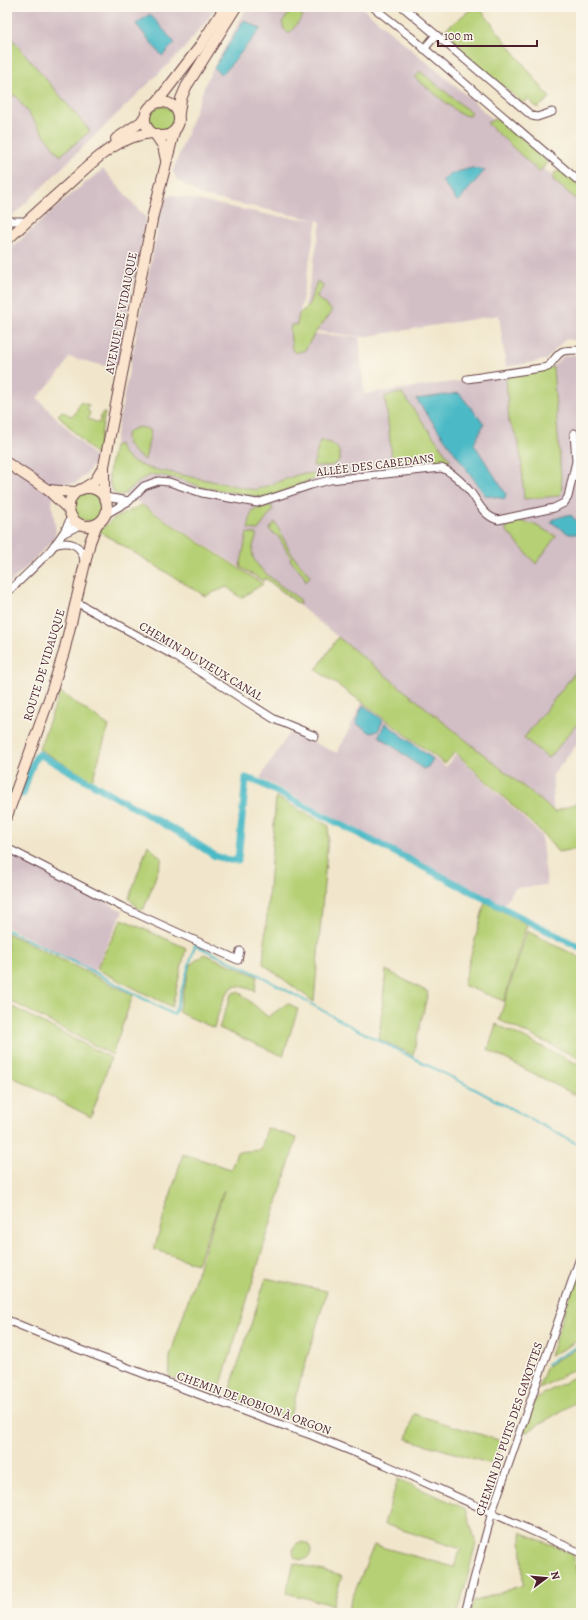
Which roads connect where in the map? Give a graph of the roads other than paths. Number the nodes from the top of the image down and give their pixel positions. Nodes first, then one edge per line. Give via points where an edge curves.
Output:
1 (225, 7) edge
2 (236, 7) edge
3 (373, 7) edge
4 (403, 7) edge
5 (579, 7) edge
6 (581, 16) edge
7 (436, 35) junction
8 (424, 49) junction
9 (157, 102) junction
10 (552, 112) dead end
11 (179, 113) junction
12 (145, 116) junction
13 (174, 132) junction
14 (154, 134) junction
15 (166, 166) junction
16 (581, 183) edge
17 (7, 218) edge
18 (22, 221) junction
19 (7, 232) edge
20 (7, 235) edge
21 (7, 240) edge
22 (581, 350) edge
23 (466, 379) dead end
24 (574, 433) dead end
25 (7, 463) edge
26 (104, 466) junction
27 (84, 488) junction
28 (48, 490) junction
29 (75, 492) junction
30 (104, 497) junction
31 (129, 501) junction
32 (70, 513) junction
33 (106, 514) junction
34 (97, 524) junction
35 (82, 525) junction
36 (64, 533) junction
37 (90, 542) junction
38 (54, 545) junction
39 (85, 565) junction
40 (7, 593) edge
41 (76, 602) junction
42 (315, 736) dead end
43 (7, 816) edge
44 (7, 848) edge
45 (240, 951) dead end
46 (581, 1255) edge
47 (7, 1320) edge
48 (492, 1512) junction
49 (581, 1553) edge
50 (465, 1613) edge

1 - 9 street via 198,49
2 - 11 street via 186,87
3 - 8 street
4 - 7 street
5 - 6 street
7 - 8 street
7 - 10 street via 532,116 537,118
8 - 16 street
9 - 11 street via 170,103
9 - 12 street via 149,108
11 - 13 street via 179,123
12 - 14 street via 145,122
12 - 18 street
13 - 14 street via 165,136
13 - 15 street, AVENUE DE VIDAUQUE
14 - 15 street, AVENUE DE VIDAUQUE via 163,146
14 - 21 street via 133,136 107,151
15 - 26 street, AVENUE DE VIDAUQUE via 153,215
17 - 18 street
17 - 19 street
18 - 20 street
22 - 23 street via 564,350 557,354 548,367
24 - 31 street, ALLÉE DES CABEDANS via 576,461 568,497 564,503 554,508 498,520 481,509 472,494 449,471 441,468 330,480 257,503 202,493 158,481 144,486
25 - 28 street
26 - 27 street, AVENUE DE VIDAUQUE via 95,481
26 - 30 street, AVENUE DE VIDAUQUE
27 - 29 street
27 - 30 street via 99,491
28 - 29 street
28 - 32 street
29 - 32 street via 70,500
30 - 31 street
30 - 33 street via 107,505
31 - 33 street
32 - 35 street via 75,521
32 - 36 street
33 - 34 street
34 - 35 street
34 - 37 street, ROUTE DE VIDAUQUE
35 - 36 street
35 - 37 street
36 - 38 street
37 - 39 street, ROUTE DE VIDAUQUE
38 - 39 street via 61,542 75,544 82,553
38 - 40 street
39 - 41 street, ROUTE DE VIDAUQUE
41 - 42 street, CHEMIN DU VIEUX CANAL via 173,655 274,719
41 - 43 street, ROUTE DE VIDAUQUE via 49,699
44 - 45 street via 122,907 238,960
46 - 48 street, CHEMIN DU PUITS DES GAVOTTES
47 - 48 street, CHEMIN DE ROBION À ORGON via 247,1413 322,1439
48 - 49 street, CHEMIN DE ROBION À ORGON
48 - 50 street, CHEMIN DU PUITS DES GAVOTTES

